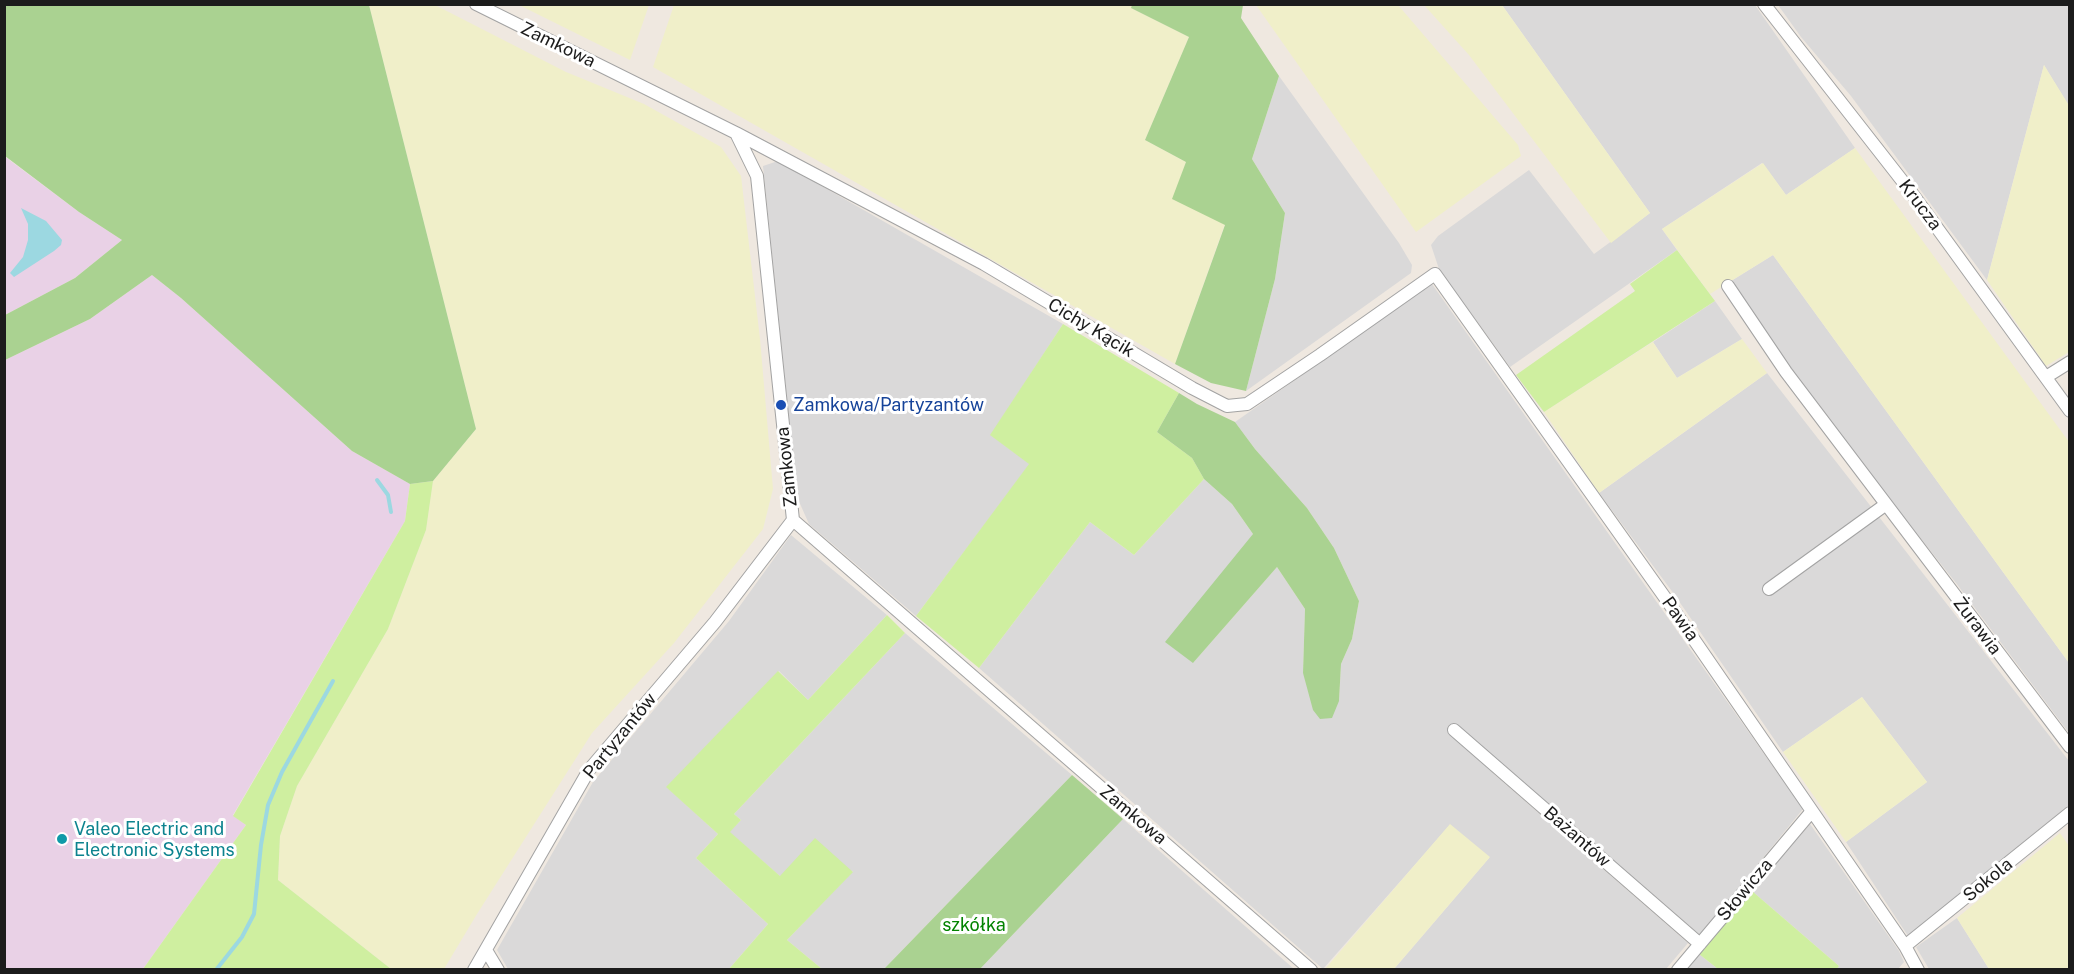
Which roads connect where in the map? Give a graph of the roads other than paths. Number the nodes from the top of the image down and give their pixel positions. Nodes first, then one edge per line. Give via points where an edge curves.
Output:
1 (476, 4) edge
2 (1764, 4) edge
3 (736, 133) junction
4 (1435, 274) joint
5 (1728, 286) dead end
6 (2070, 362) edge
7 (2046, 376) junction
8 (2070, 411) edge
9 (1885, 505) junction
10 (793, 520) junction
11 (1769, 589) dead end
12 (1454, 730) dead end
13 (2070, 747) edge
14 (1812, 811) junction
15 (2070, 813) edge
16 (1700, 944) junction
17 (1905, 946) junction
18 (486, 950) junction
19 (1913, 967) edge
20 (474, 969) edge
21 (498, 969) edge
22 (1311, 969) edge
23 (1678, 969) edge

1 - 3 street, Zamkowa
2 - 7 street, Krucza via 1911,192
3 - 4 street, Cichy Kącik via 984,264 1227,406 1247,404
3 - 10 street, Zamkowa via 757,176
4 - 14 street, Pawia
5 - 9 street, Żurawia
6 - 7 street
7 - 8 street, Krucza
9 - 11 street
9 - 13 street, Żurawia
10 - 18 street, Partyzantów via 715,622 589,771
10 - 22 street, Zamkowa
12 - 16 street, Bażantów
14 - 16 street, Słowicza
14 - 17 street, Pawia
15 - 17 street, Sokola
16 - 23 street, Słowicza
17 - 19 street, Pawia
18 - 20 street, Partyzantów
18 - 21 street

